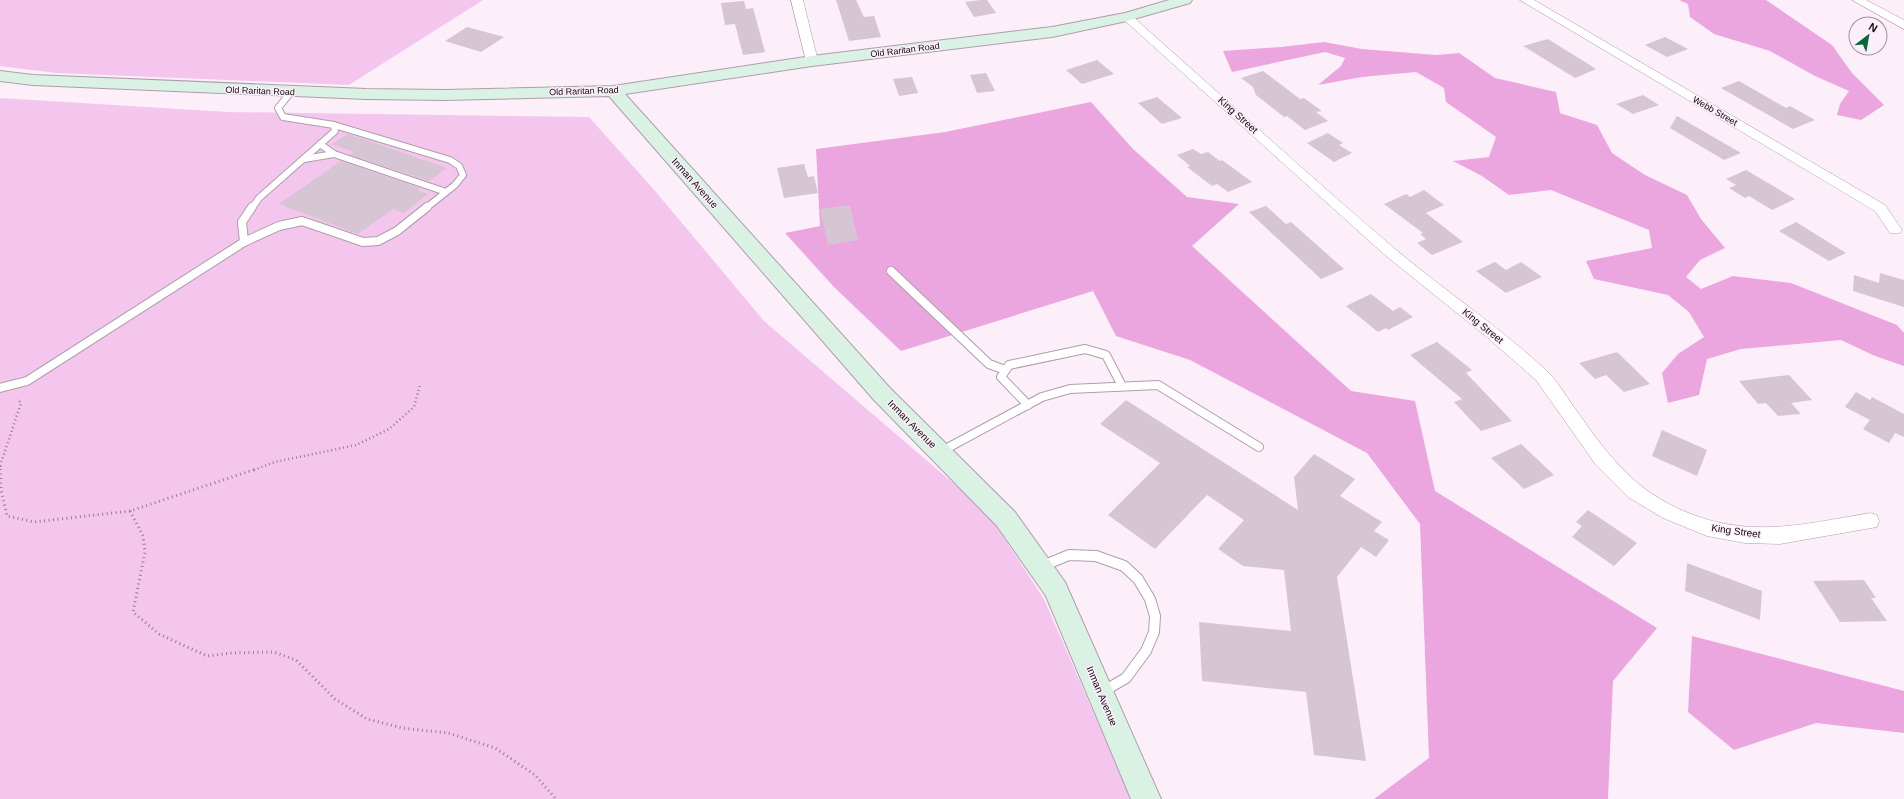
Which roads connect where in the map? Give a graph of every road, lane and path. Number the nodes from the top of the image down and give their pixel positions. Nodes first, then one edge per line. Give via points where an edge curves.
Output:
1 (797, 0) edge
2 (1526, 0) edge
3 (1858, 0) edge
4 (1174, 1) edge
5 (1127, 17) junction
6 (1904, 26) edge
7 (812, 60) junction
8 (0, 76) edge
9 (613, 91) junction
10 (291, 92) junction
11 (334, 125) junction
12 (320, 144) junction
13 (334, 154) junction
14 (303, 159) junction
15 (446, 192) junction
16 (1895, 230) dead end
17 (244, 242) junction
18 (891, 271) dead end
19 (1005, 370) junction
20 (420, 385) dead end
21 (1122, 386) junction
22 (0, 388) edge
23 (16, 398) dead end
24 (1028, 405) junction
25 (1259, 447) dead end
26 (940, 452) junction
27 (0, 466) edge
28 (130, 511) junction
29 (1870, 521) dead end
30 (1040, 567) junction
31 (1100, 693) junction
32 (556, 799) edge
33 (1146, 799) edge

1 - 7 street
2 - 16 street, Webb Street via 1880,208
3 - 6 street
4 - 5 main road, Old Raritan Road
5 - 7 main road, Old Raritan Road via 1052,32
5 - 29 street, King Street via 1391,253 1494,334 1542,376 1602,460 1634,492 1670,513 1714,530 1745,535 1780,536
7 - 9 main road, Old Raritan Road
8 - 10 main road, Old Raritan Road via 33,80
9 - 10 main road, Old Raritan Road via 444,95
9 - 26 main road, Inman Avenue via 882,394
10 - 11 lane via 278,108 283,117
11 - 12 lane via 335,131
11 - 15 lane via 450,160 460,166 463,175
12 - 13 lane
12 - 14 lane
13 - 14 lane
13 - 15 lane
14 - 17 lane via 259,198 250,210 242,222
15 - 17 lane via 397,231 378,241 363,242 302,221 279,226
17 - 22 lane via 27,381
18 - 19 lane via 989,364
19 - 21 lane via 1009,365 1085,349 1106,355
19 - 24 lane via 1001,376
20 - 28 path via 414,407 389,429 356,445 275,462
21 - 24 lane via 1070,389 1042,397
21 - 25 lane via 1158,385
23 - 27 path via 21,403
24 - 26 lane
26 - 30 main road, Inman Avenue via 1006,518
27 - 28 path via 1,489 7,516 34,522
28 - 32 path via 146,546 133,612 159,634 207,656 274,652 296,660 335,699 367,718 402,728 448,733 495,748 535,775
30 - 31 main road, Inman Avenue via 1056,590
30 - 31 lane via 1069,555 1096,556 1124,566 1138,579 1150,599 1155,616 1154,632 1146,651 1126,678
31 - 33 main road, Inman Avenue

